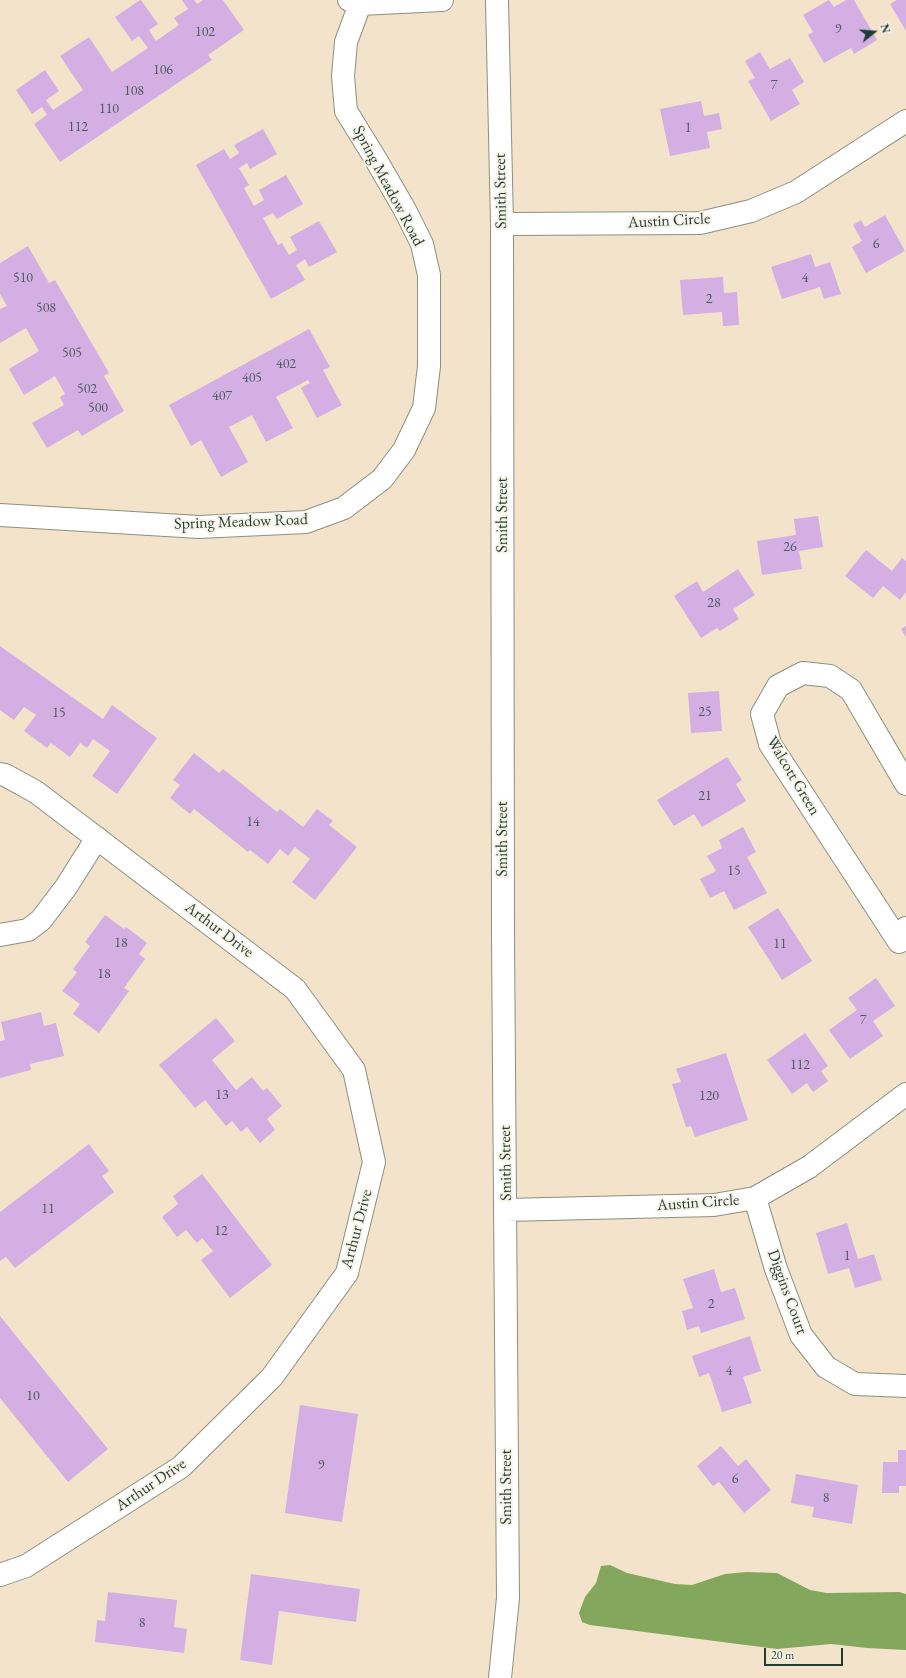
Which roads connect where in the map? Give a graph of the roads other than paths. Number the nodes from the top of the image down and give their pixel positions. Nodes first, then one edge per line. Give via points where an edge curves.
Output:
1 (442, 0) edge
2 (497, 0) edge
3 (355, 2) edge
4 (906, 121) edge
5 (502, 224) junction
6 (0, 514) edge
7 (0, 774) edge
8 (906, 784) edge
9 (98, 838) junction
10 (0, 935) edge
11 (904, 942) edge
12 (906, 1094) edge
13 (755, 1198) junction
14 (506, 1210) junction
15 (906, 1386) edge
16 (0, 1575) edge
17 (500, 1678) edge

1 - 3 street, Spring Meadow Road
2 - 5 street, Smith Street
3 - 6 street, Spring Meadow Road via 346,42 343,76 346,111 376,158 422,244 429,275 429,366 424,408 404,450 382,479 344,508 306,522 200,527
4 - 5 street, Austin Circle via 796,192 751,211 700,222
5 - 14 street, Smith Street
7 - 9 street, Arthur Drive via 36,792
8 - 11 street, Walcott Green via 851,690 830,676 803,673 778,686 762,714 770,744
9 - 10 street via 41,920 28,930
9 - 16 street, Arthur Drive via 295,989 354,1070 374,1162 347,1273 272,1377 181,1467 26,1566
12 - 13 street, Austin Circle via 809,1167
13 - 14 street, Austin Circle via 714,1205
13 - 15 street, Diggins Court via 776,1269 800,1335 826,1367 855,1384
14 - 17 street, Smith Street via 508,1598

